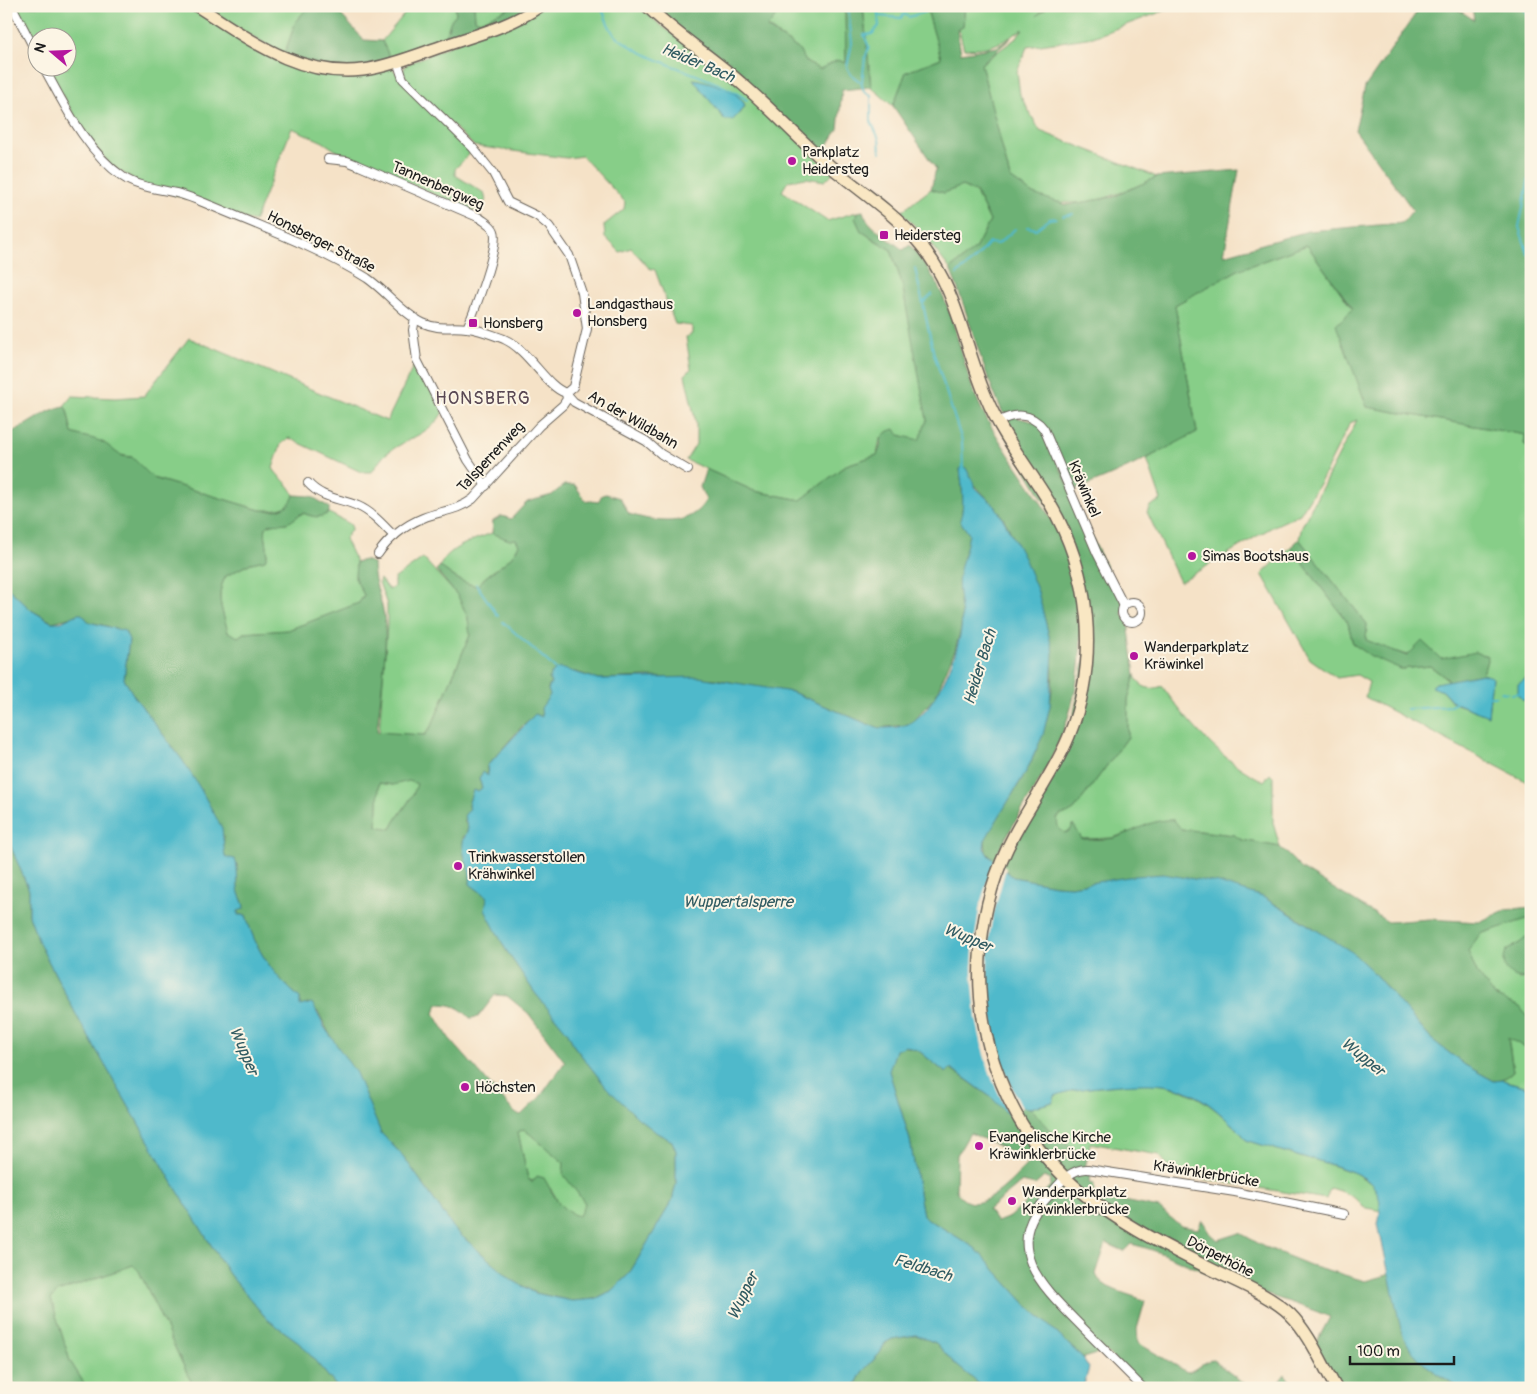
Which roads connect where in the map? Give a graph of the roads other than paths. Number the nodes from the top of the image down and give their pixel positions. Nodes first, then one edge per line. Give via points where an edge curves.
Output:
1 (12, 6) edge
2 (197, 6) edge
3 (540, 6) edge
4 (646, 6) edge
5 (28, 37) edge
6 (397, 61) junction
7 (50, 78) edge
8 (328, 159) dead end
9 (415, 318) junction
10 (467, 328) junction
11 (566, 392) junction
12 (998, 422) junction
13 (688, 470) dead end
14 (308, 483) dead end
15 (486, 486) junction
16 (394, 536) junction
17 (378, 554) dead end
18 (1124, 606) dead end
19 (1065, 1178) junction
20 (1344, 1214) dead end
21 (1143, 1388) edge
22 (1336, 1388) edge

1 - 5 street
2 - 6 main road via 262,48 287,60 352,71
3 - 6 main road via 506,25
4 - 12 main road via 744,85 806,145 891,215 922,246 951,294 979,378
6 - 11 street via 403,80 473,148 493,173 508,202 525,208 543,221 569,255 582,293 587,329 573,387
7 - 9 street, Honsberger Straße via 85,138 124,178 201,202 298,243 366,278
8 - 10 street, Tannenbergweg via 347,161 480,218 491,226 495,236 493,248
9 - 10 street, Honsberger Straße via 440,328
9 - 15 street via 413,330 417,360 468,460
10 - 11 street, Honsberger Straße via 515,345 556,387
11 - 13 street, An der Wildbahn via 574,402 646,441
11 - 15 street, Talsperrenweg via 567,399 563,405 538,426
12 - 18 street, Kräwinkel via 1020,415 1036,421 1044,429 1094,546
12 - 19 main road, Dörperhöhe via 1046,498 1068,540 1083,587 1088,628 1083,689 1070,733 1000,864 980,948 983,1018 1001,1080 1036,1144
14 - 16 street via 330,499 357,505 367,511
15 - 16 street, Talsperrenweg via 462,508 423,518
16 - 17 street, Talsperrenweg
19 - 20 street, Kräwinklerbrücke via 1078,1170 1088,1169 1235,1192
19 - 21 street via 1029,1224 1026,1245 1030,1262 1051,1295
19 - 22 main road, Dörperhöhe via 1093,1203 1125,1224 1279,1306 1302,1330

